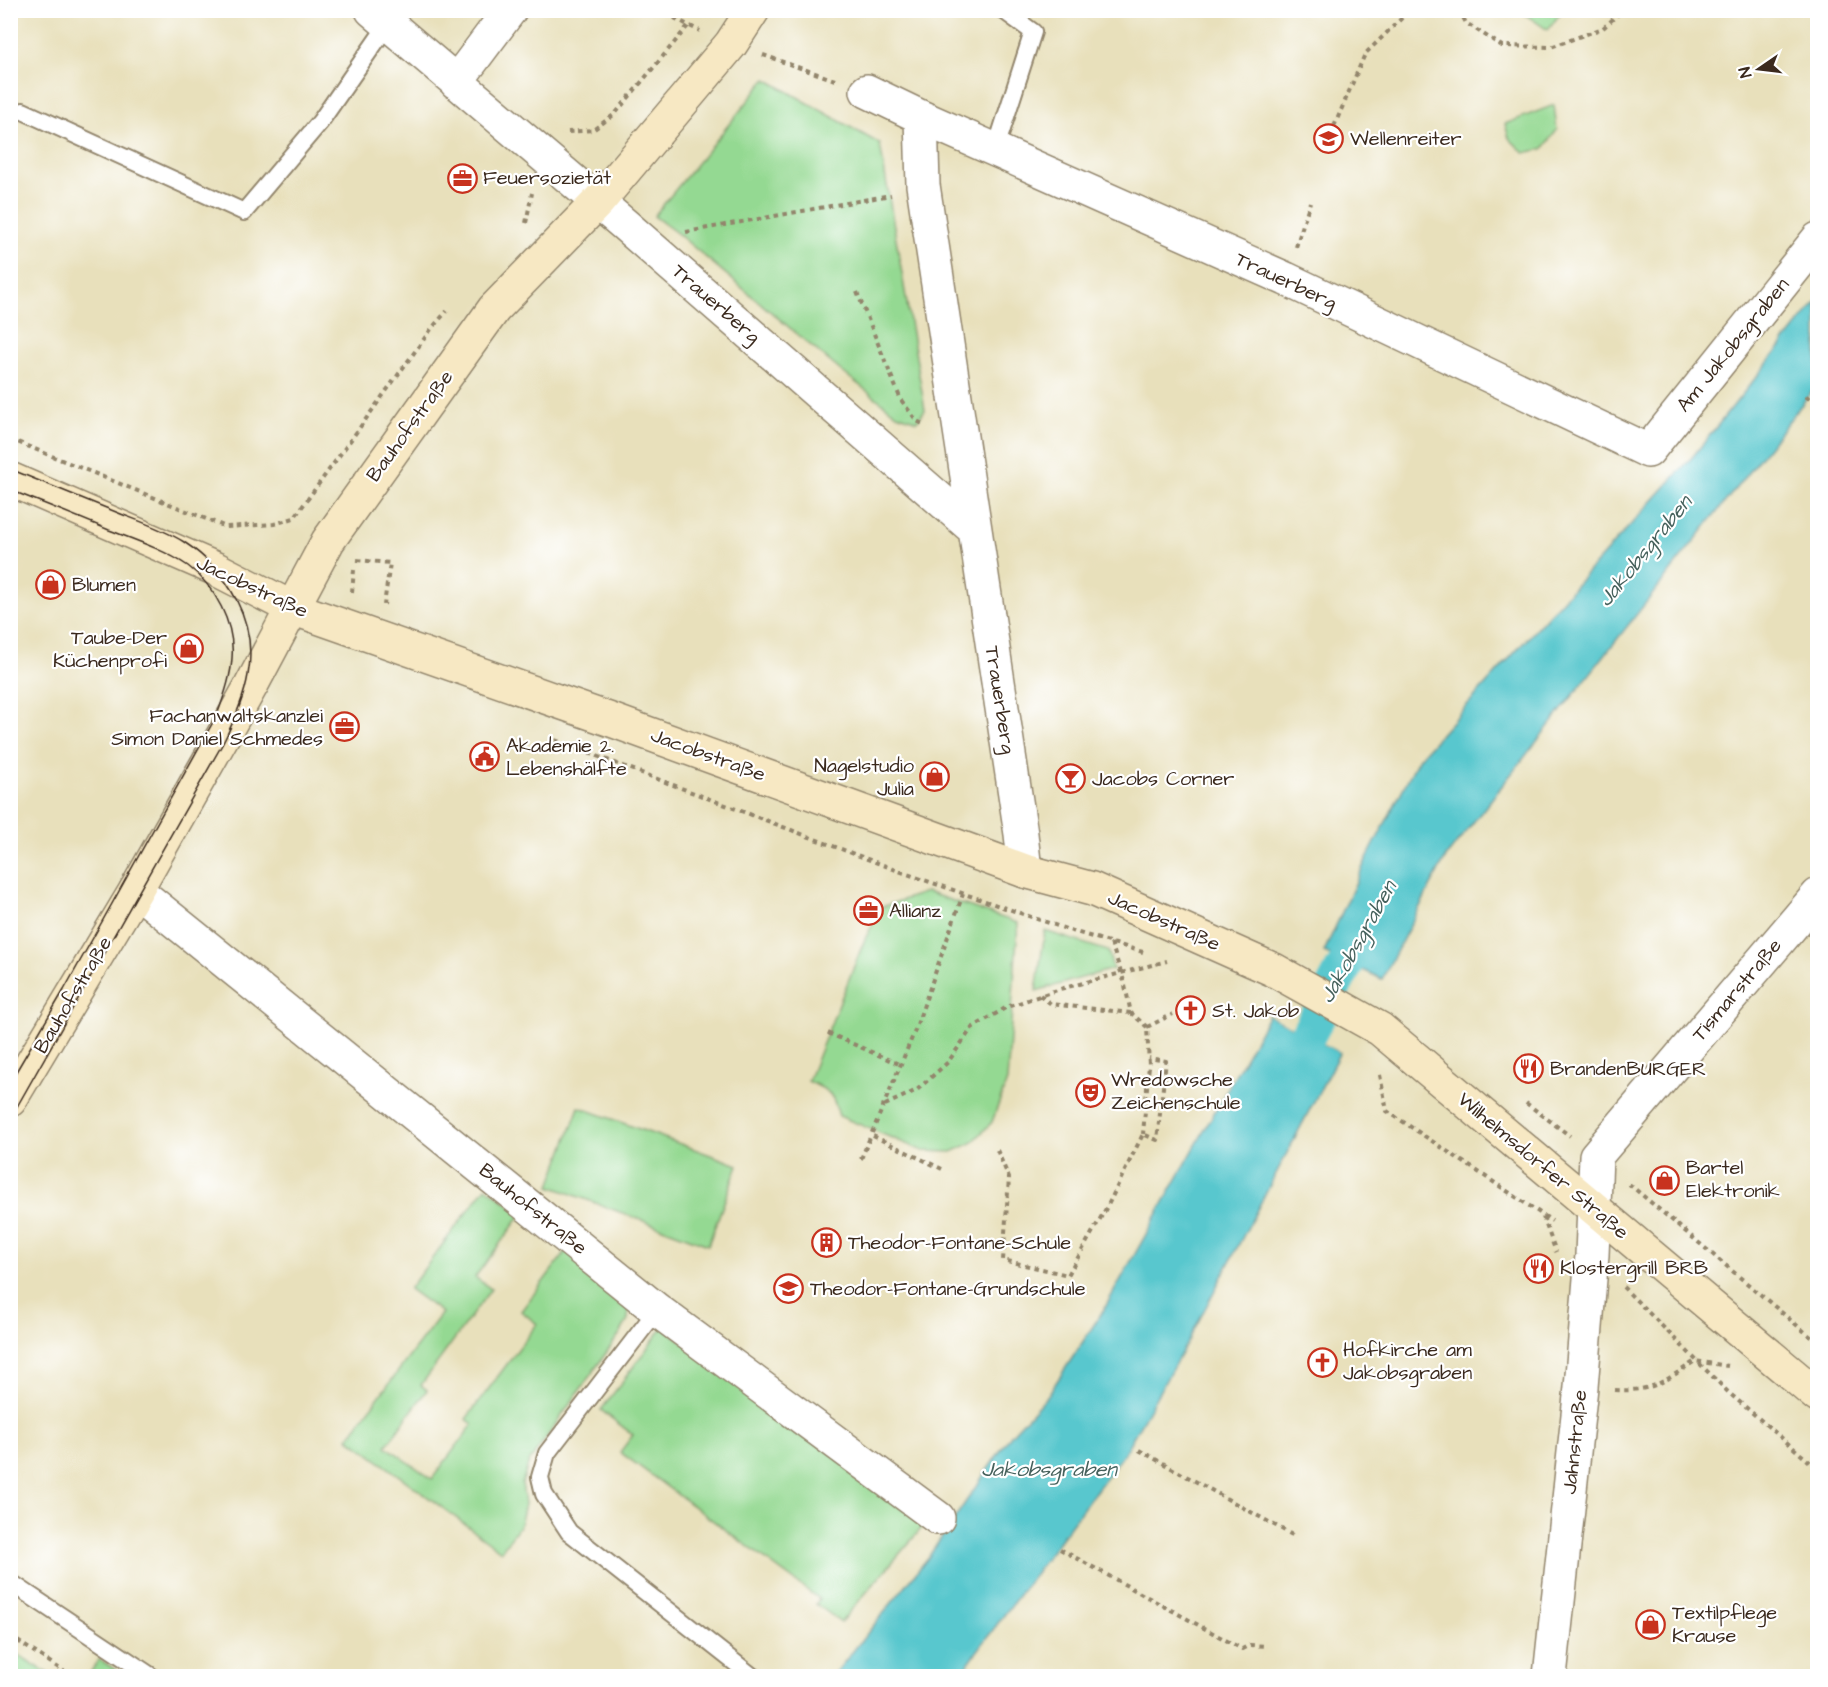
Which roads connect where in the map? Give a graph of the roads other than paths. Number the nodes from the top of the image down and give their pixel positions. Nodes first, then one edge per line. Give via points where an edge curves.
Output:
1 (510, 10) edge
2 (753, 10) edge
3 (1002, 10) edge
4 (380, 17) edge
5 (456, 82) junction
6 (867, 91) dead end
7 (23, 111) dead end
8 (921, 117) junction
9 (995, 151) junction
10 (598, 202) junction
11 (1818, 239) edge
12 (1648, 451) joint
13 (10, 479) edge
14 (974, 529) junction
15 (292, 608) junction
16 (1025, 871) junction
17 (136, 890) junction
18 (1818, 895) edge
19 (1380, 1029) joint
20 (10, 1100) edge
21 (1592, 1207) junction
22 (657, 1310) junction
23 (1818, 1396) edge
24 (938, 1518) dead end
25 (10, 1582) edge
26 (151, 1677) edge
27 (752, 1677) edge
28 (1550, 1677) edge

1 - 5 street
2 - 10 street, Bauhofstraße via 731,44
3 - 9 lane via 1033,32
4 - 5 street, Trauerberg
4 - 7 lane via 320,122 244,212
5 - 10 street, Trauerberg
6 - 8 street, Trauerberg
8 - 9 street, Trauerberg
8 - 14 street, Trauerberg via 923,185
9 - 12 street, Trauerberg via 1286,279
10 - 14 street, Trauerberg
10 - 15 street, Bauhofstraße via 494,309 328,541
11 - 12 street, Am Jakobsgraben
13 - 15 street, Jacobstraße
14 - 16 street, Trauerberg
15 - 16 street, Jacobstraße
15 - 17 street, Bauhofstraße
16 - 19 street, Jacobstraße via 1085,886 1274,970
17 - 20 street, Bauhofstraße
17 - 22 street, Bauhofstraße
18 - 21 street, Tismarstraße via 1596,1156
19 - 21 street, Wilhelmsdorfer Straße
21 - 23 street, Wilhelmsdorfer Straße
21 - 28 street, Jahnstraße via 1581,1387
22 - 24 street, Bauhofstraße
22 - 27 lane via 547,1453 540,1477 544,1494 569,1532
25 - 26 lane

